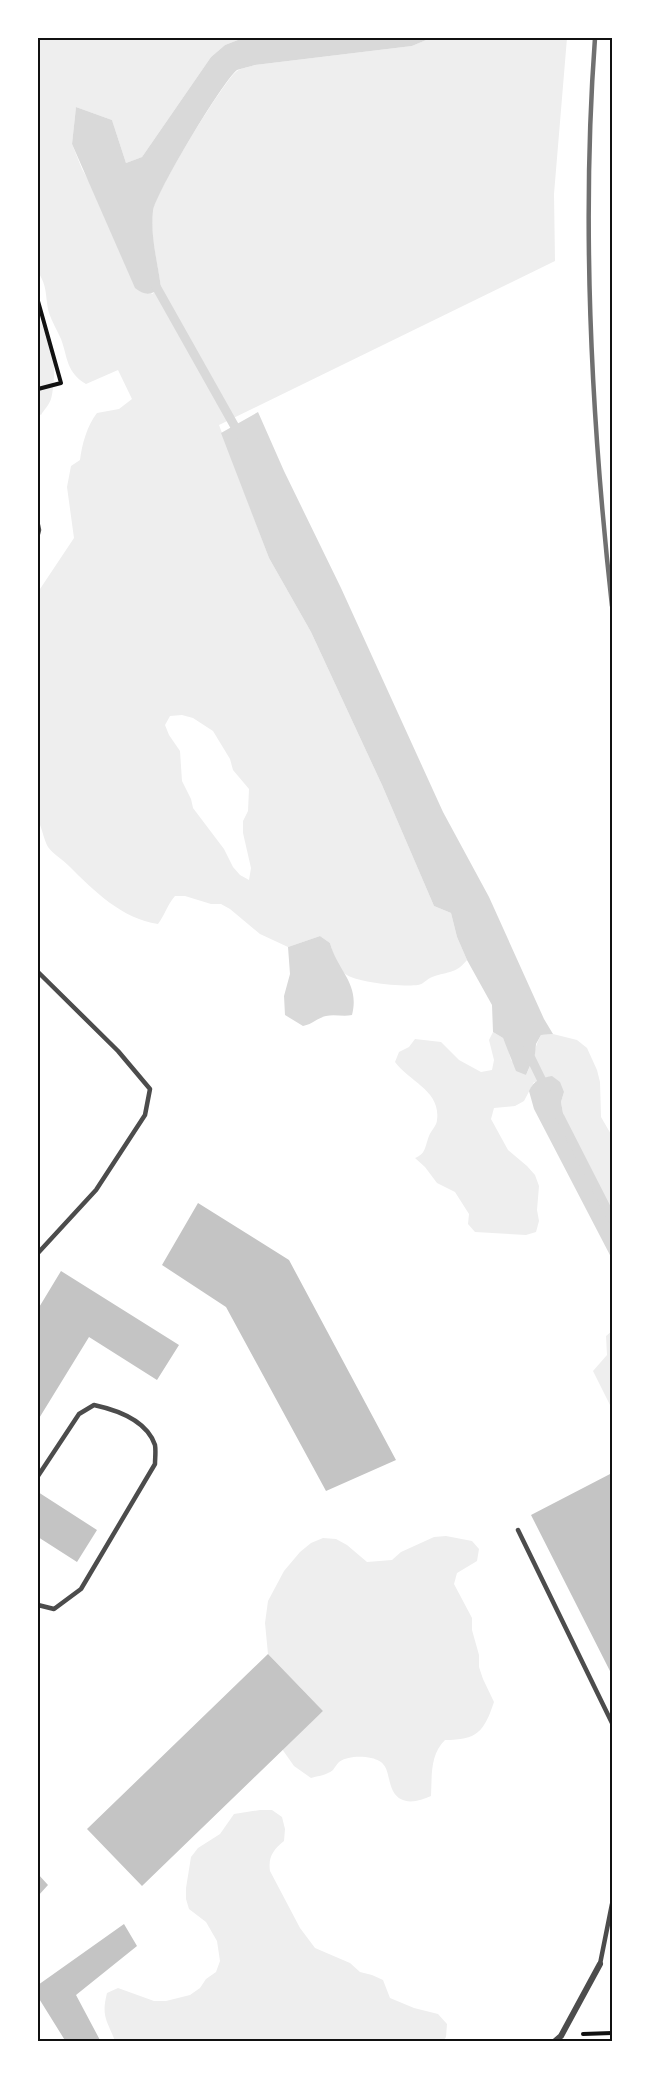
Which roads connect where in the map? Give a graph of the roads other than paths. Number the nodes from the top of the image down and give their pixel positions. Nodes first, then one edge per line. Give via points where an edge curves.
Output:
1 (38, 525) edge
2 (38, 534) edge
3 (38, 972) edge
4 (38, 1253) edge
5 (38, 1476) edge
6 (518, 1530) dead end
7 (38, 1605) edge
8 (612, 1723) edge
9 (612, 1904) edge
10 (600, 1964) joint
11 (554, 2042) edge

1 - 2 lane
3 - 4 lane via 118,1051 150,1089 145,1115 96,1190
5 - 7 lane via 79,1414 94,1405 111,1409 146,1428 155,1447 155,1464 81,1589 54,1609
6 - 8 lane
9 - 10 lane
10 - 11 street

